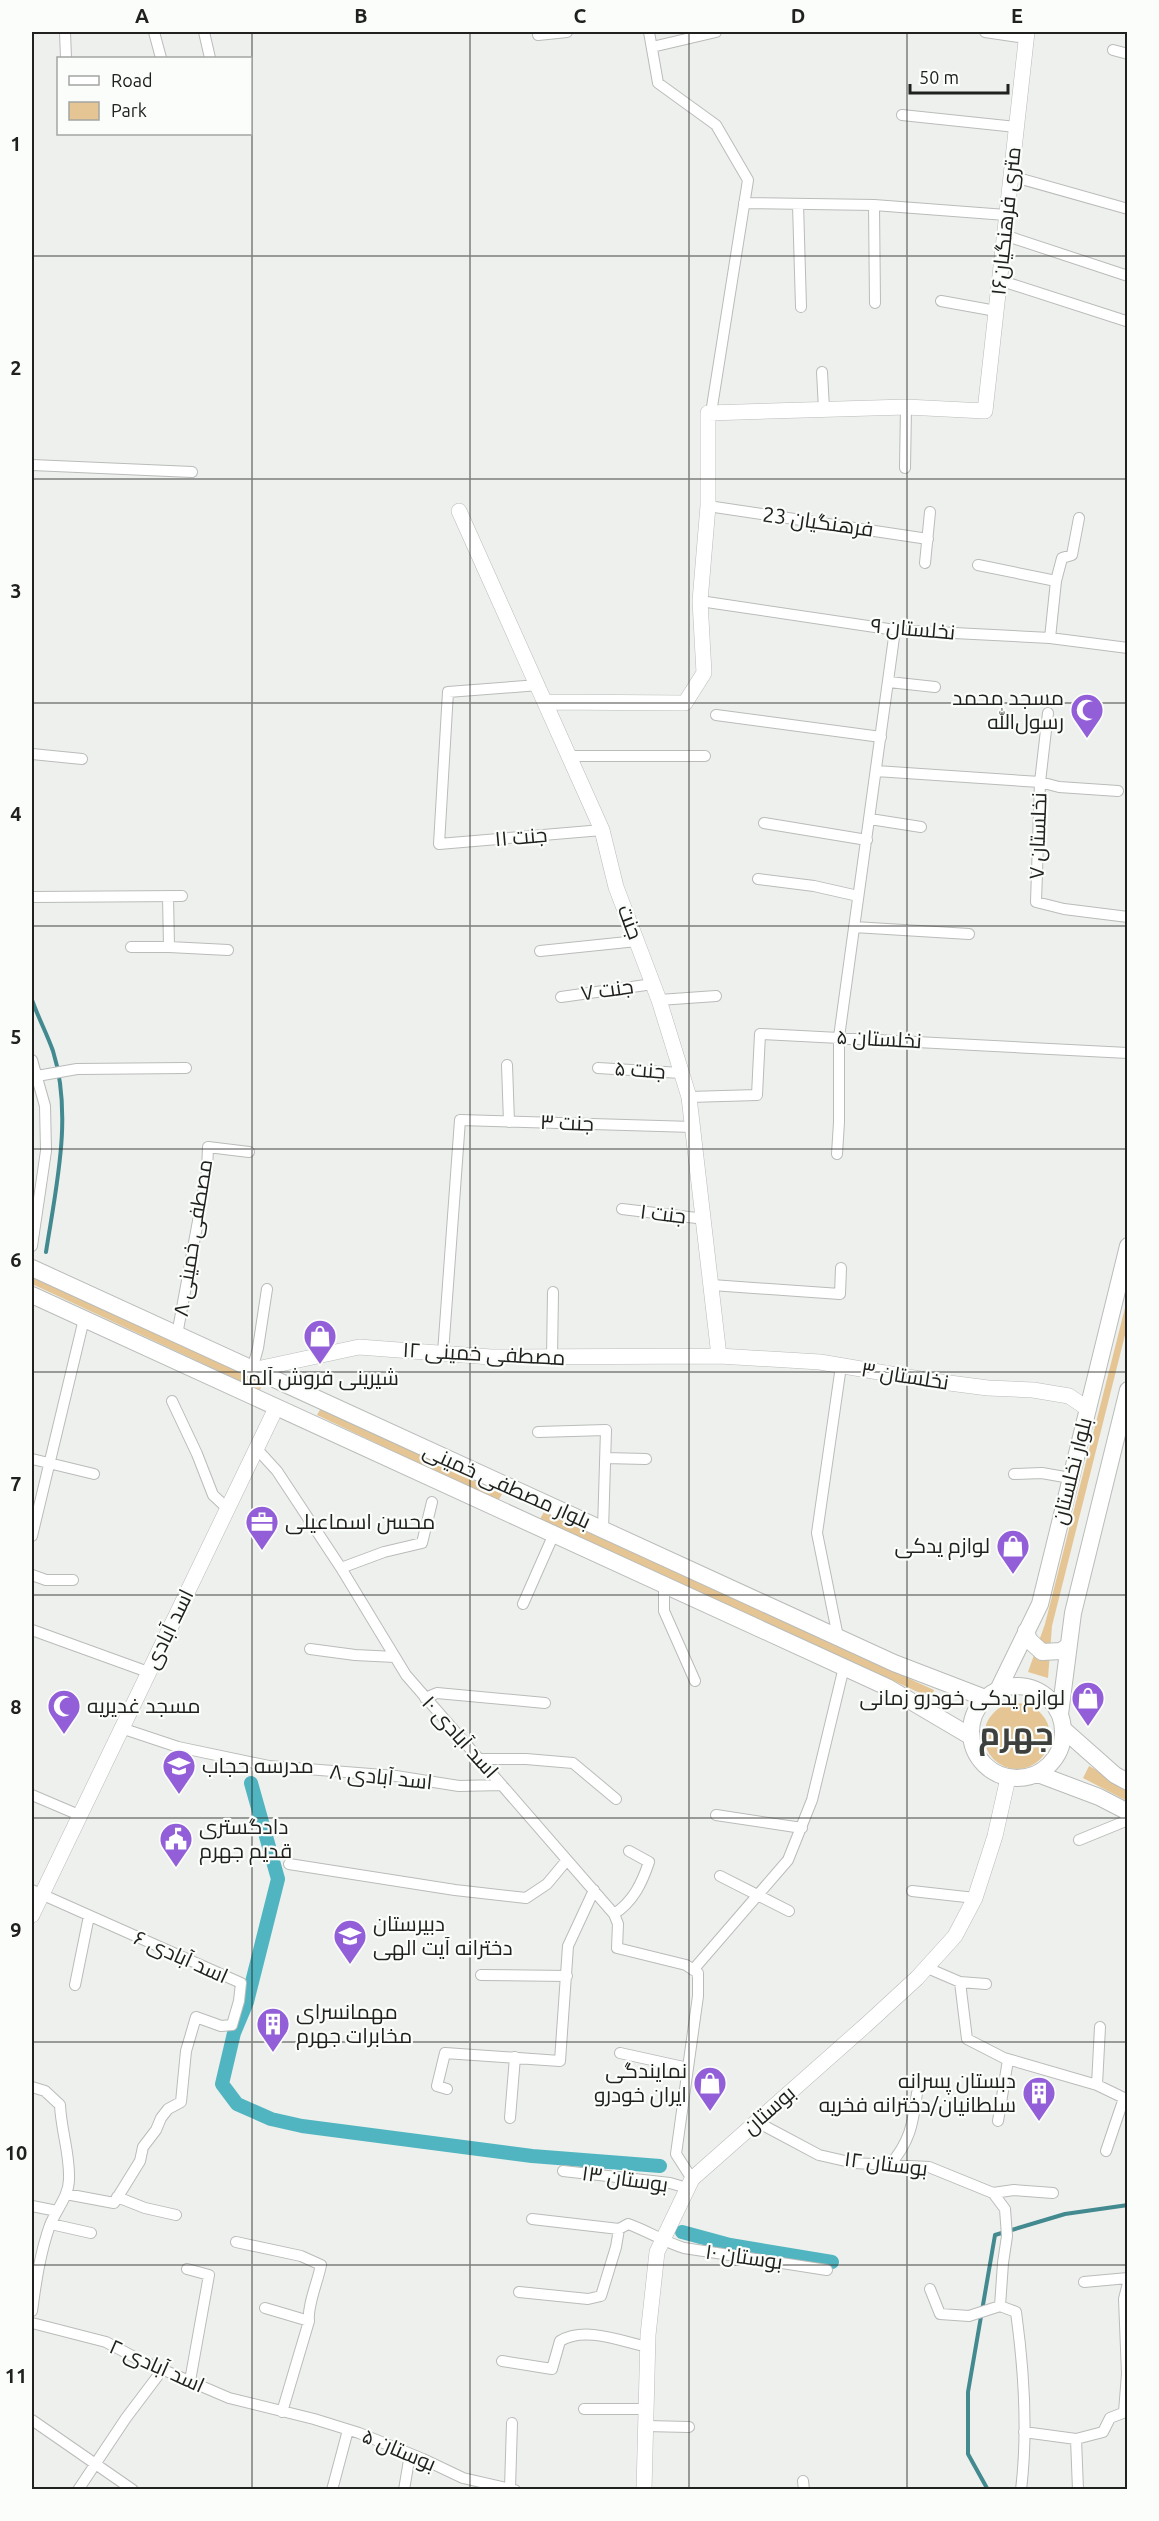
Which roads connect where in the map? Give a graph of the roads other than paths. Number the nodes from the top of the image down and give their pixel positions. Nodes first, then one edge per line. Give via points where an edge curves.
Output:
1 (65, 32) edge
2 (154, 32) edge
3 (204, 32) edge
4 (567, 32) edge
5 (649, 32) edge
6 (716, 32) edge
7 (985, 32) edge
8 (538, 35) dead end
9 (1027, 35) edge
10 (652, 47) junction
11 (1113, 50) dead end
12 (1128, 54) edge
13 (66, 57) edge
14 (161, 57) edge
15 (210, 57) edge
16 (902, 115) dead end
17 (1016, 127) junction
18 (1011, 176) junction
19 (744, 203) junction
20 (798, 204) junction
21 (874, 205) junction
22 (1128, 209) edge
23 (1006, 215) junction
24 (1004, 235) junction
25 (1128, 276) edge
26 (999, 280) junction
27 (941, 301) dead end
28 (875, 303) dead end
29 (801, 307) dead end
30 (996, 310) junction
31 (1126, 321) edge
32 (822, 372) dead end
33 (906, 406) junction
34 (824, 409) junction
35 (711, 413) junction
36 (32, 465) edge
37 (905, 468) dead end
38 (192, 472) dead end
39 (708, 506) junction
40 (459, 511) dead end
41 (930, 512) dead end
42 (1078, 518) dead end
43 (928, 539) junction
44 (925, 563) dead end
45 (978, 565) dead end
46 (1056, 581) junction
47 (700, 601) junction
48 (895, 630) junction
49 (1050, 638) junction
50 (1128, 648) edge
51 (889, 682) junction
52 (539, 685) junction
53 (935, 687) dead end
54 (547, 702) junction
55 (1048, 713) dead end
56 (716, 715) dead end
57 (881, 737) junction
58 (32, 754) edge
59 (570, 756) junction
60 (705, 756) dead end
61 (82, 759) dead end
62 (876, 771) junction
63 (1040, 782) junction
64 (1118, 791) dead end
65 (870, 819) junction
66 (764, 823) dead end
67 (921, 826) dead end
68 (602, 830) junction
69 (867, 840) junction
70 (758, 879) dead end
71 (168, 896) junction
72 (182, 896) dead end
73 (858, 896) junction
74 (32, 897) edge
75 (1128, 917) edge
76 (854, 927) junction
77 (969, 934) dead end
78 (637, 941) junction
79 (130, 947) dead end
80 (169, 947) junction
81 (228, 950) dead end
82 (540, 951) dead end
83 (653, 984) junction
84 (716, 996) dead end
85 (561, 997) dead end
86 (659, 1000) junction
87 (839, 1037) junction
88 (1128, 1053) edge
89 (32, 1060) edge
90 (507, 1065) dead end
91 (186, 1068) dead end
92 (598, 1068) dead end
93 (34, 1073) edge
94 (681, 1073) junction
95 (689, 1097) junction
96 (509, 1122) junction
97 (693, 1127) junction
98 (249, 1152) dead end
99 (837, 1154) dead end
100 (622, 1209) dead end
101 (705, 1219) junction
102 (32, 1246) edge
103 (1128, 1246) edge
104 (32, 1268) edge
105 (841, 1268) dead end
106 (712, 1285) junction
107 (267, 1289) dead end
108 (554, 1292) dead end
109 (33, 1298) edge
110 (84, 1319) junction
111 (177, 1335) junction
112 (443, 1353) junction
113 (719, 1356) junction
114 (552, 1358) junction
115 (841, 1366) junction
116 (252, 1370) junction
117 (287, 1386) junction
118 (1128, 1390) edge
119 (172, 1401) dead end
120 (276, 1408) junction
121 (1088, 1409) junction
122 (538, 1432) dead end
123 (256, 1448) junction
124 (605, 1458) junction
125 (32, 1459) edge
126 (646, 1459) dead end
127 (48, 1463) junction
128 (94, 1474) dead end
129 (1014, 1474) dead end
130 (1070, 1478) junction
131 (531, 1497) junction
132 (432, 1502) dead end
133 (227, 1508) junction
134 (520, 1519) junction
135 (603, 1530) junction
136 (32, 1536) edge
137 (554, 1536) junction
138 (342, 1568) junction
139 (32, 1575) edge
140 (73, 1580) dead end
141 (664, 1585) junction
142 (523, 1604) dead end
143 (32, 1630) edge
144 (1026, 1631) junction
145 (838, 1637) junction
146 (1068, 1646) junction
147 (310, 1649) dead end
148 (395, 1657) junction
149 (844, 1667) junction
150 (148, 1672) junction
151 (695, 1681) dead end
152 (992, 1694) junction
153 (425, 1698) junction
154 (545, 1703) dead end
155 (1062, 1721) junction
156 (122, 1728) junction
157 (970, 1736) junction
158 (479, 1759) junction
159 (1038, 1774) junction
160 (1008, 1778) junction
161 (1128, 1782) edge
162 (502, 1785) junction
163 (32, 1795) edge
164 (616, 1799) dead end
165 (1128, 1812) edge
166 (79, 1815) junction
167 (716, 1815) dead end
168 (1128, 1820) edge
169 (802, 1828) junction
170 (1079, 1840) dead end
171 (629, 1851) dead end
172 (567, 1860) junction
173 (289, 1864) dead end
174 (720, 1876) dead end
175 (594, 1890) junction
176 (912, 1891) dead end
177 (36, 1892) edge
178 (756, 1896) junction
179 (975, 1898) junction
180 (789, 1911) dead end
181 (614, 1914) junction
182 (32, 1916) edge
183 (89, 1916) junction
184 (925, 1967) junction
185 (696, 1972) junction
186 (481, 1976) dead end
187 (567, 1976) junction
188 (960, 1982) junction
189 (986, 1984) dead end
190 (75, 1985) dead end
191 (1100, 2027) dead end
192 (620, 2053) dead end
193 (515, 2057) junction
194 (1008, 2060) junction
195 (688, 2068) junction
196 (1097, 2085) junction
197 (32, 2087) edge
198 (447, 2089) dead end
199 (917, 2093) dead end
200 (510, 2118) dead end
201 (999, 2121) dead end
202 (757, 2122) junction
203 (1106, 2151) dead end
204 (890, 2166) junction
205 (563, 2171) dead end
206 (689, 2183) junction
207 (993, 2193) junction
208 (1053, 2193) dead end
209 (66, 2194) junction
210 (117, 2197) junction
211 (32, 2206) edge
212 (57, 2211) junction
213 (176, 2214) dead end
214 (532, 2219) dead end
215 (51, 2224) junction
216 (619, 2229) junction
217 (92, 2233) dead end
218 (662, 2241) junction
219 (236, 2242) dead end
220 (187, 2269) dead end
221 (827, 2270) dead end
222 (1128, 2278) edge
223 (1084, 2282) dead end
224 (1128, 2283) edge
225 (930, 2289) dead end
226 (519, 2292) dead end
227 (1000, 2306) junction
228 (265, 2308) dead end
229 (32, 2311) edge
230 (309, 2321) junction
231 (32, 2324) edge
232 (648, 2347) junction
233 (502, 2361) dead end
234 (163, 2369) junction
235 (190, 2381) junction
236 (584, 2409) dead end
237 (646, 2409) junction
238 (1126, 2411) edge
239 (282, 2412) junction
240 (32, 2420) edge
241 (512, 2423) dead end
242 (646, 2426) junction
243 (689, 2427) dead end
244 (348, 2430) junction
245 (1024, 2432) junction
246 (1076, 2439) junction
247 (410, 2454) junction
248 (96, 2465) junction
249 (513, 2489) edge
250 (78, 2490) edge
251 (133, 2490) edge
252 (332, 2490) edge
253 (404, 2490) edge
254 (644, 2490) edge
255 (1021, 2490) edge
256 (1078, 2490) edge

1 - 13 street
2 - 14 street
3 - 15 street
4 - 8 street
5 - 10 street
6 - 10 street
7 - 9 street
9 - 17 street, ۱۶متری فرهنگیان
10 - 19 street via 658,83 716,125 748,180
11 - 12 street
16 - 17 street
17 - 18 street, ۱۶متری فرهنگیان
18 - 22 street
18 - 23 street, ۱۶متری فرهنگیان
19 - 20 street
19 - 35 street
20 - 21 street
20 - 29 street
21 - 23 street
21 - 28 street
23 - 24 street, ۱۶متری فرهنگیان
24 - 25 street
24 - 26 street, ۱۶متری فرهنگیان
26 - 30 street, ۱۶متری فرهنگیان
26 - 31 street
27 - 30 street
30 - 33 street, ۱۶متری فرهنگیان via 985,411
32 - 34 street
33 - 34 street
33 - 37 street
34 - 35 street
35 - 39 street
36 - 38 street
39 - 43 street, فرهنگیان 23
39 - 47 street
40 - 52 street, جنت
41 - 43 street
42 - 46 street via 1072,555 1062,558
43 - 44 street
45 - 46 street
46 - 49 street
47 - 48 street, نخلستان ۹
47 - 54 street via 704,674 685,703
48 - 49 street, نخلستان ۹
48 - 51 street
49 - 50 street, نخلستان ۹
51 - 53 street
51 - 57 street
52 - 54 street, جنت
52 - 68 street, جنت ۱۱ via 448,692 439,844
54 - 59 street, جنت
55 - 63 street, نخلستان ۷
56 - 57 street
57 - 62 street
58 - 61 street
59 - 60 street
59 - 68 street, جنت
62 - 63 street
62 - 65 street
63 - 64 street
63 - 75 street, نخلستان ۷ via 1036,902
65 - 67 street
65 - 69 street
66 - 69 street
68 - 78 street, جنت via 616,887
69 - 73 street
70 - 73 street
71 - 72 street
71 - 74 street
71 - 80 street
73 - 76 street
76 - 77 street
76 - 87 street
78 - 82 street
78 - 83 street, جنت
79 - 80 street
80 - 81 street
83 - 85 street, جنت ۷
83 - 86 street, جنت
84 - 86 street
86 - 94 street, جنت
87 - 88 street, نخلستان ۵
87 - 95 street, نخلستان ۵ via 760,1034 757,1095
87 - 99 street
89 - 93 street
90 - 96 street
91 - 93 street
92 - 94 street, جنت ۵
93 - 102 street via 45,1106 46,1151
94 - 95 street, جنت
95 - 97 street, جنت
96 - 97 street, جنت ۳
96 - 112 street, جنت ۳ via 460,1120
97 - 101 street, جنت
98 - 111 street, مصطفی خمینی ۸ via 208,1147 207,1172
100 - 101 street, جنت ۱
101 - 106 street, جنت
103 - 121 main road, بلوار نخلستان
104 - 111 main road, بلوار مصطفی خمینی
105 - 106 street via 840,1294
106 - 113 street, جنت
107 - 116 street
108 - 114 street
109 - 110 main road, بلوار مصطفی خمینی
110 - 120 main road, بلوار مصطفی خمینی
110 - 127 street
111 - 116 main road, بلوار مصطفی خمینی
112 - 114 street, مصطفی خمینی ۱۲
112 - 116 street, مصطفی خمینی ۱۲ via 359,1347
113 - 114 street, مصطفی خمینی ۱۲
113 - 115 street, نخلستان ۳
115 - 121 street, نخلستان ۳ via 1070,1396
115 - 145 street via 817,1533
116 - 117 main road, بلوار مصطفی خمینی
117 - 120 main road
117 - 131 main road, بلوار مصطفی خمینی
118 - 146 main road, بلوار نخلستان
119 - 133 street via 213,1495
120 - 123 street, اسد آبادی
120 - 134 main road, بلوار مصطفی خمینی
121 - 130 main road, بلوار نخلستان
122 - 124 street via 606,1430
123 - 133 street, اسد آبادی
123 - 138 street, اسد آبادی ۱۰ via 278,1471
124 - 126 street
124 - 135 street
125 - 127 street
127 - 128 street
127 - 136 street
129 - 130 street
130 - 144 main road, بلوار نخلستان via 1040,1604
131 - 134 main road
131 - 135 main road, بلوار مصطفی خمینی
132 - 138 street via 422,1543
133 - 150 street, اسد آبادی
134 - 137 main road, بلوار مصطفی خمینی
135 - 145 main road, بلوار مصطفی خمینی
137 - 141 main road, بلوار مصطفی خمینی
137 - 142 street
138 - 148 street, اسد آبادی ۱۰
139 - 140 street via 46,1580
141 - 149 main road, بلوار مصطفی خمینی
141 - 151 street via 664,1611
143 - 150 street
144 - 146 main road via 1034,1648 1042,1652 1061,1652
144 - 152 main road, بلوار نخلستان
145 - 152 main road, بلوار مصطفی خمینی via 894,1663
146 - 155 main road, بلوار نخلستان
147 - 148 street
148 - 153 street, اسد آبادی ۱۰
149 - 157 main road, بلوار مصطفی خمینی
149 - 169 street
150 - 156 street, اسد آبادی
152 - 155 main road via 1012,1686 1040,1692 1052,1701
152 - 157 main road via 974,1715
153 - 154 street via 437,1693
153 - 158 street, اسد آبادی ۱۰
155 - 159 main road via 1063,1743 1058,1756
155 - 161 main road via 1115,1775
156 - 162 street, اسد آبادی ۸ via 178,1748 269,1766 396,1776 459,1786
156 - 166 street, اسد آبادی
157 - 160 main road via 982,1763 993,1773
158 - 162 street, اسد آبادی ۱۰
158 - 164 street via 573,1763
159 - 160 main road
159 - 165 main road
160 - 179 street, بوستان
162 - 172 street, اسد آبادی ۱۰
163 - 166 street
166 - 177 street, اسد آبادی
167 - 169 street
168 - 170 street
169 - 178 street via 788,1860
171 - 181 street via 649,1862 642,1882 625,1907
172 - 173 street via 547,1884 526,1898
172 - 175 street, اسد آبادی ۱۰
174 - 178 street
175 - 181 street, اسد آبادی ۱۰
175 - 187 street via 568,1946
176 - 179 street
177 - 182 street, اسد آبادی
177 - 183 street, اسد آبادی ۶
178 - 180 street
178 - 185 street
179 - 184 street, بوستان via 955,1936
181 - 185 street via 618,1948 686,1965
183 - 190 street
183 - 210 street, اسد آبادی ۶ via 241,1983 232,2025 221,2026 196,2017 186,2051 181,2102 161,2118
184 - 188 street
184 - 202 street, بوستان
185 - 195 street via 698,1996
186 - 187 street
187 - 193 street via 560,2061
188 - 189 street
188 - 194 street via 967,2039
191 - 196 street
192 - 195 street
193 - 198 street via 445,2053 436,2086
193 - 200 street
194 - 196 street
194 - 201 street
195 - 206 street via 676,2154
196 - 203 street via 1124,2098
197 - 209 street via 45,2091 60,2105 70,2180
199 - 204 street via 914,2122 904,2150
202 - 204 street, ۱۲ بوستان via 819,2155
202 - 206 street, بوستان
204 - 207 street, ۱۲ بوستان via 929,2168
205 - 206 street, بوستان ۱۳
206 - 218 street, بوستان
207 - 208 street, ۱۲ بوستان
207 - 227 street via 1005,2209 1007,2236
209 - 210 street via 114,2203
209 - 212 street
210 - 213 street
211 - 212 street
212 - 215 street
214 - 216 street
215 - 217 street
215 - 229 street via 40,2257
216 - 218 street, بوستان ۱۰ via 628,2224
216 - 226 street via 601,2295 588,2299
218 - 221 street, بوستان ۱۰ via 707,2253
218 - 232 street, بوستان via 657,2252
219 - 230 street via 301,2256 321,2265 308,2311
220 - 235 street via 209,2276
222 - 223 street
224 - 238 street via 1124,2299
225 - 227 street via 940,2314 969,2316
227 - 245 street via 1016,2313
228 - 230 street
230 - 239 street
231 - 234 street, اسد آبادی ۲ via 105,2342
232 - 233 street via 582,2333 560,2341 552,2369
232 - 237 street, بوستان
234 - 235 street, اسد آبادی ۲
234 - 248 street
235 - 239 street, اسد آبادی ۲ via 229,2398
236 - 237 street
237 - 242 street, بوستان
238 - 246 street via 1110,2418 1103,2432
239 - 244 street, بوستان ۵
240 - 248 street
241 - 249 street
242 - 243 street
242 - 254 street, بوستان
244 - 247 street, بوستان ۵
244 - 252 street
245 - 246 street
245 - 255 street
246 - 256 street
247 - 249 street, بوستان ۵ via 463,2478
247 - 253 street
248 - 250 street
248 - 251 street

